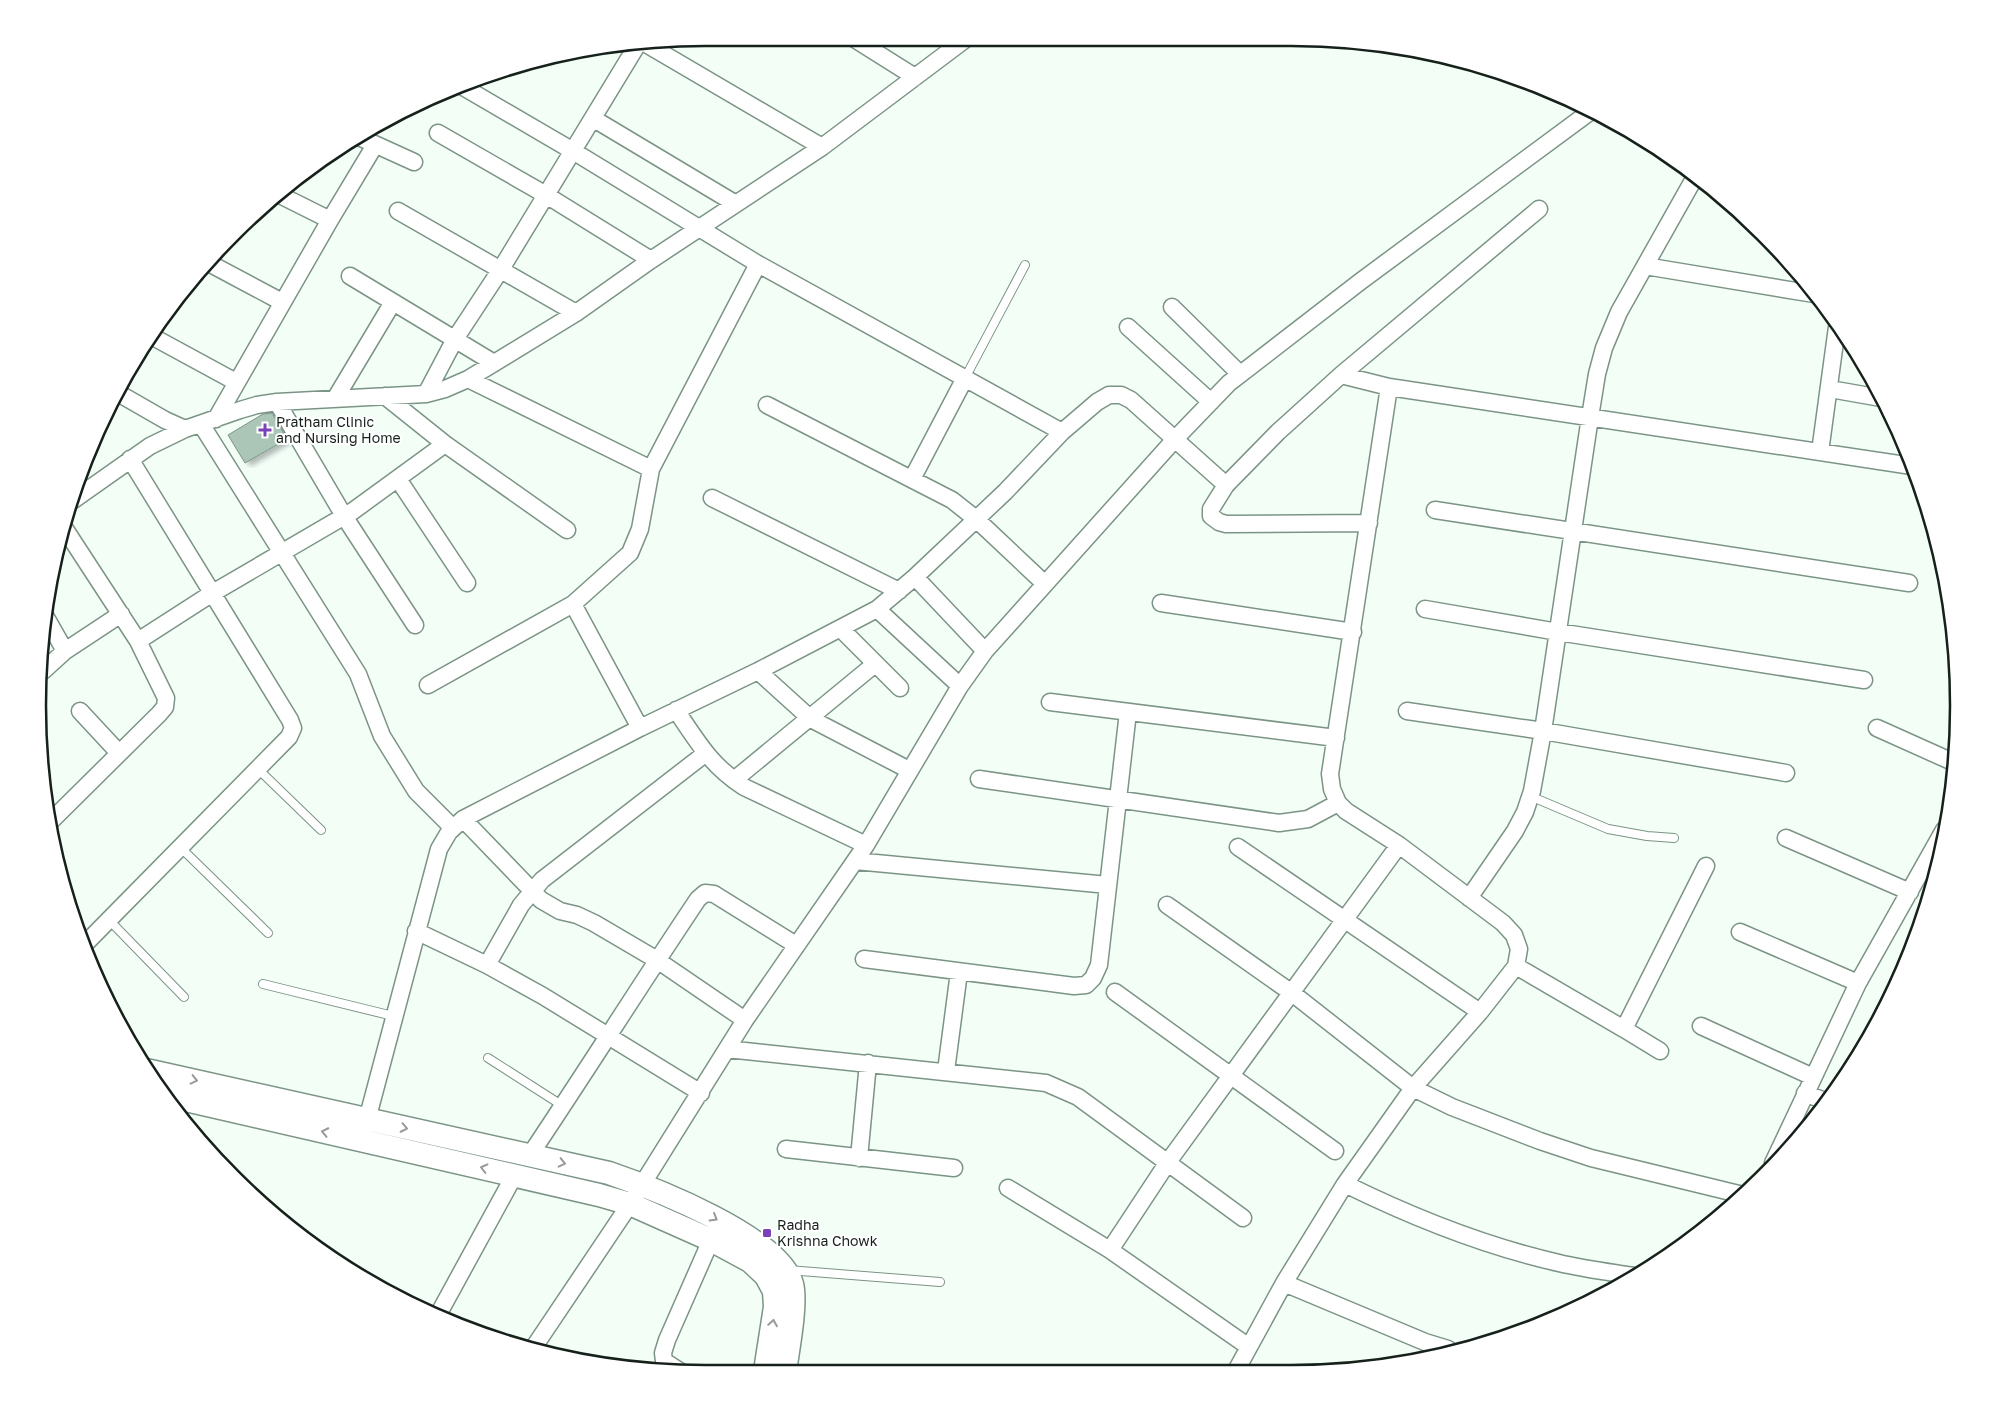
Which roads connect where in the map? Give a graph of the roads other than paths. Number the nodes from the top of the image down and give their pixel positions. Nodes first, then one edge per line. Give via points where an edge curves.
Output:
1 (871, 46) edge
2 (956, 46) edge
3 (654, 49) edge
4 (634, 51) edge
5 (915, 77) junction
6 (473, 89) edge
7 (1585, 116) edge
8 (594, 119) junction
9 (438, 133) dead end
10 (366, 141) edge
11 (375, 145) junction
12 (822, 147) junction
13 (573, 151) junction
14 (414, 162) dead end
15 (1692, 182) edge
16 (546, 195) junction
17 (285, 198) edge
18 (736, 204) junction
19 (1539, 209) dead end
20 (398, 211) dead end
21 (330, 220) junction
22 (700, 228) junction
23 (651, 260) junction
24 (758, 264) junction
25 (1025, 265) dead end
26 (215, 266) edge
27 (1645, 266) junction
28 (501, 269) junction
29 (350, 276) dead end
30 (1804, 292) edge
31 (282, 302) junction
32 (393, 302) junction
33 (1172, 307) dead end
34 (576, 313) junction
35 (1128, 327) dead end
36 (1836, 335) edge
37 (157, 339) edge
38 (455, 339) junction
39 (494, 363) junction
40 (1240, 374) junction
41 (1341, 376) junction
42 (965, 378) junction
43 (468, 379) junction
44 (236, 382) junction
45 (1389, 387) junction
46 (1830, 389) junction
47 (426, 394) junction
48 (124, 396) edge
49 (385, 396) junction
50 (1872, 396) edge
51 (335, 399) junction
52 (277, 402) junction
53 (1211, 402) junction
54 (767, 405) dead end
55 (1590, 418) junction
56 (209, 421) junction
57 (185, 429) junction
58 (1062, 432) junction
59 (1176, 438) junction
60 (445, 444) junction
61 (1820, 452) junction
62 (130, 459) junction
63 (1904, 465) edge
64 (651, 469) junction
65 (398, 479) junction
66 (912, 479) junction
67 (1226, 485) junction
68 (81, 496) edge
69 (712, 498) dead end
70 (1435, 510) dead end
71 (344, 516) junction
72 (976, 519) junction
73 (1369, 523) junction
74 (567, 530) dead end
75 (1573, 530) junction
76 (69, 535) edge
77 (282, 554) junction
78 (915, 577) junction
79 (467, 583) dead end
80 (1909, 583) dead end
81 (1045, 584) junction
82 (899, 591) junction
83 (211, 594) junction
84 (1161, 603) dead end
85 (573, 604) junction
86 (877, 609) junction
87 (1425, 609) dead end
88 (121, 614) junction
89 (415, 625) dead end
90 (51, 627) edge
91 (840, 629) junction
92 (1353, 632) junction
93 (1558, 632) junction
94 (138, 641) junction
95 (65, 651) junction
96 (985, 651) junction
97 (875, 664) junction
98 (48, 667) edge
99 (758, 671) junction
100 (1864, 680) dead end
101 (428, 685) dead end
102 (960, 686) junction
103 (900, 688) dead end
104 (1050, 702) dead end
105 (676, 710) junction
106 (1406, 710) dead end
107 (80, 711) dead end
108 (1128, 712) junction
109 (810, 719) junction
110 (640, 728) junction
111 (1877, 728) dead end
112 (1543, 731) junction
113 (1336, 738) junction
114 (119, 753) junction
115 (706, 753) junction
116 (1947, 759) edge
117 (257, 768) junction
118 (909, 770) junction
119 (1786, 773) dead end
120 (979, 779) dead end
121 (734, 780) junction
122 (1530, 796) junction
123 (1118, 798) junction
124 (1338, 803) junction
125 (56, 816) edge
126 (458, 824) junction
127 (321, 830) dead end
128 (1674, 838) dead end
129 (1786, 838) dead end
130 (866, 845) junction
131 (1399, 845) junction
132 (180, 847) junction
133 (1238, 847) dead end
134 (1934, 848) edge
135 (855, 861) junction
136 (1706, 866) dead end
137 (1108, 885) junction
138 (532, 890) junction
139 (1910, 892) junction
140 (1470, 898) junction
141 (1166, 905) dead end
142 (1345, 918) junction
143 (108, 919) junction
144 (416, 931) junction
145 (1740, 932) dead end
146 (268, 933) dead end
147 (89, 939) edge
148 (796, 945) junction
149 (864, 959) dead end
150 (657, 960) junction
151 (487, 965) junction
152 (1516, 966) junction
153 (959, 972) junction
154 (1858, 983) junction
155 (263, 984) dead end
156 (1116, 992) dead end
157 (1292, 993) junction
158 (184, 997) dead end
159 (1480, 1012) junction
160 (393, 1016) junction
161 (745, 1020) junction
162 (1701, 1026) dead end
163 (1624, 1029) junction
164 (610, 1036) junction
165 (727, 1049) junction
166 (1660, 1050) dead end
167 (488, 1058) dead end
168 (868, 1063) junction
169 (946, 1071) junction
170 (157, 1073) edge
171 (1231, 1076) junction
172 (1813, 1077) junction
173 (1413, 1088) junction
174 (701, 1093) junction
175 (1805, 1093) junction
176 (175, 1098) edge
177 (1820, 1099) edge
178 (563, 1106) junction
179 (367, 1120) junction
180 (1779, 1147) edge
181 (786, 1149) dead end
182 (1336, 1151) dead end
183 (530, 1155) junction
184 (859, 1158) junction
185 (1168, 1162) junction
186 (954, 1168) dead end
187 (514, 1176) junction
188 (643, 1184) junction
189 (1345, 1184) junction
190 (1008, 1188) dead end
191 (1734, 1193) edge
192 (630, 1204) junction
193 (1243, 1218) dead end
194 (712, 1240) junction
195 (1110, 1250) junction
196 (786, 1270) junction
197 (1623, 1274) edge
198 (940, 1282) dead end
199 (1284, 1282) junction
200 (441, 1309) edge
201 (537, 1342) edge
202 (1249, 1347) junction
203 (1441, 1347) edge
204 (667, 1363) edge
205 (766, 1365) edge
206 (786, 1365) edge
207 (1239, 1365) edge

1 - 5 street
2 - 5 street
3 - 12 street
4 - 8 street
5 - 12 street
6 - 13 street
7 - 40 street
8 - 13 street
8 - 18 street
9 - 16 street
10 - 11 street
11 - 14 street
11 - 21 street
12 - 18 street
13 - 16 street
13 - 22 street
15 - 27 street
16 - 23 street
16 - 28 street
17 - 21 street
18 - 22 street
19 - 41 street
20 - 28 street
21 - 31 street
22 - 23 street
22 - 24 street
23 - 34 street
24 - 42 street
24 - 64 street
25 - 42 lane
26 - 31 street
27 - 30 street
27 - 55 street via 1619,312 1604,348
28 - 34 street
28 - 38 street
29 - 32 street
31 - 44 street
32 - 38 street
32 - 51 street
33 - 40 street
34 - 39 street
35 - 53 street
36 - 46 street
37 - 44 street
38 - 39 street
38 - 47 street
39 - 43 street
40 - 53 street
41 - 45 street
41 - 67 street via 1278,432
42 - 58 street
42 - 66 street
43 - 47 street
43 - 64 street
44 - 56 street
45 - 55 street
45 - 73 street
46 - 50 street
46 - 61 street
47 - 49 street
48 - 57 street
49 - 51 street
49 - 60 street
51 - 52 street
52 - 56 street
52 - 71 street
53 - 59 street
54 - 66 street
55 - 61 street
55 - 75 street
56 - 57 street
56 - 77 street
57 - 62 street
58 - 59 street via 1108,395 1121,395
58 - 72 street
59 - 67 street
59 - 81 street
60 - 65 street
60 - 74 street
61 - 63 street
62 - 68 street
62 - 83 street
64 - 85 street via 640,529 630,552
65 - 71 street
65 - 79 street
66 - 72 street via 952,500
67 - 73 street via 1211,510 1211,516 1226,524
69 - 82 street
70 - 75 street
71 - 77 street
71 - 89 street
72 - 78 street
72 - 81 street
73 - 92 street
75 - 80 street
75 - 93 street
76 - 88 street
77 - 83 street
77 - 126 street via 358,674 382,736 416,791
78 - 82 street
78 - 96 street
81 - 96 street
82 - 86 street
83 - 94 street
83 - 117 street via 293,728 289,737
84 - 92 street
85 - 101 street
85 - 110 street
86 - 91 street
86 - 102 street
87 - 93 street
88 - 94 street
88 - 95 street
90 - 95 street
91 - 97 street
91 - 99 street
92 - 113 street
93 - 100 street
93 - 112 street
94 - 114 street via 166,698 165,707
95 - 98 street
96 - 102 street
97 - 103 street
97 - 109 street
99 - 105 street
99 - 109 street
102 - 118 street
104 - 108 street
105 - 110 street
105 - 115 street
106 - 112 street
107 - 114 street
108 - 113 street
108 - 123 street
109 - 118 street
109 - 121 street
110 - 126 street
111 - 116 street
112 - 119 street
112 - 122 street
113 - 124 street via 1330,774
114 - 125 street
115 - 121 street
115 - 138 street
117 - 127 lane
117 - 132 street
118 - 130 street
120 - 123 street
121 - 130 street
122 - 128 lane via 1608,829
122 - 140 street via 1515,831
123 - 124 street via 1279,823 1308,819
123 - 137 street
124 - 131 street
126 - 138 street
126 - 144 street via 439,849
129 - 139 street
130 - 135 street
131 - 140 street
131 - 142 street
132 - 143 street
132 - 146 lane
133 - 142 street
134 - 139 street
135 - 137 street
135 - 148 street
136 - 163 street
137 - 153 street via 1099,966 1086,986
138 - 150 street via 541,900 560,911 594,923
138 - 151 street
139 - 154 street
140 - 152 street via 1514,935 1519,949
141 - 157 street
142 - 157 street
142 - 159 street
143 - 147 street
143 - 158 lane
144 - 151 street
144 - 160 street
145 - 154 street
148 - 150 street via 714,894 705,893
148 - 161 street
149 - 153 street
150 - 161 street
150 - 164 street
151 - 164 street
152 - 159 street
152 - 163 street
153 - 169 street
154 - 172 street
155 - 160 lane
156 - 171 street
157 - 171 street
157 - 173 street
159 - 173 street
160 - 179 street
161 - 165 street
162 - 172 street
163 - 166 street
164 - 174 street
164 - 178 street
165 - 168 street
165 - 174 street
167 - 178 lane
168 - 169 street
168 - 184 street
169 - 185 street via 1034,1080 1060,1088 1078,1097
170 -> 179 street
171 - 182 street
171 - 185 street
172 - 175 street
173 - 189 street
173 - 191 street via 1452,1107 1591,1158
174 - 188 street
175 - 177 street
175 - 180 street
187 -> 176 street
178 - 183 street
179 -> 183 street
181 - 184 street
183 -> 188 street
184 - 186 street
185 - 193 street
185 - 195 street
187 - 192 street
187 - 200 street
188 - 192 street
188 -> 196 street via 740,1233
189 - 197 street via 1400,1211 1511,1251 1560,1264
189 - 199 street
190 - 195 street
192 - 194 street
192 - 201 street
194 - 204 street via 667,1340 663,1353
205 -> 194 street via 775,1307 774,1291 766,1276 750,1261
195 - 202 street
196 - 198 lane
196 - 206 street via 793,1284 793,1303
199 - 202 street
199 - 203 street
202 - 207 street

